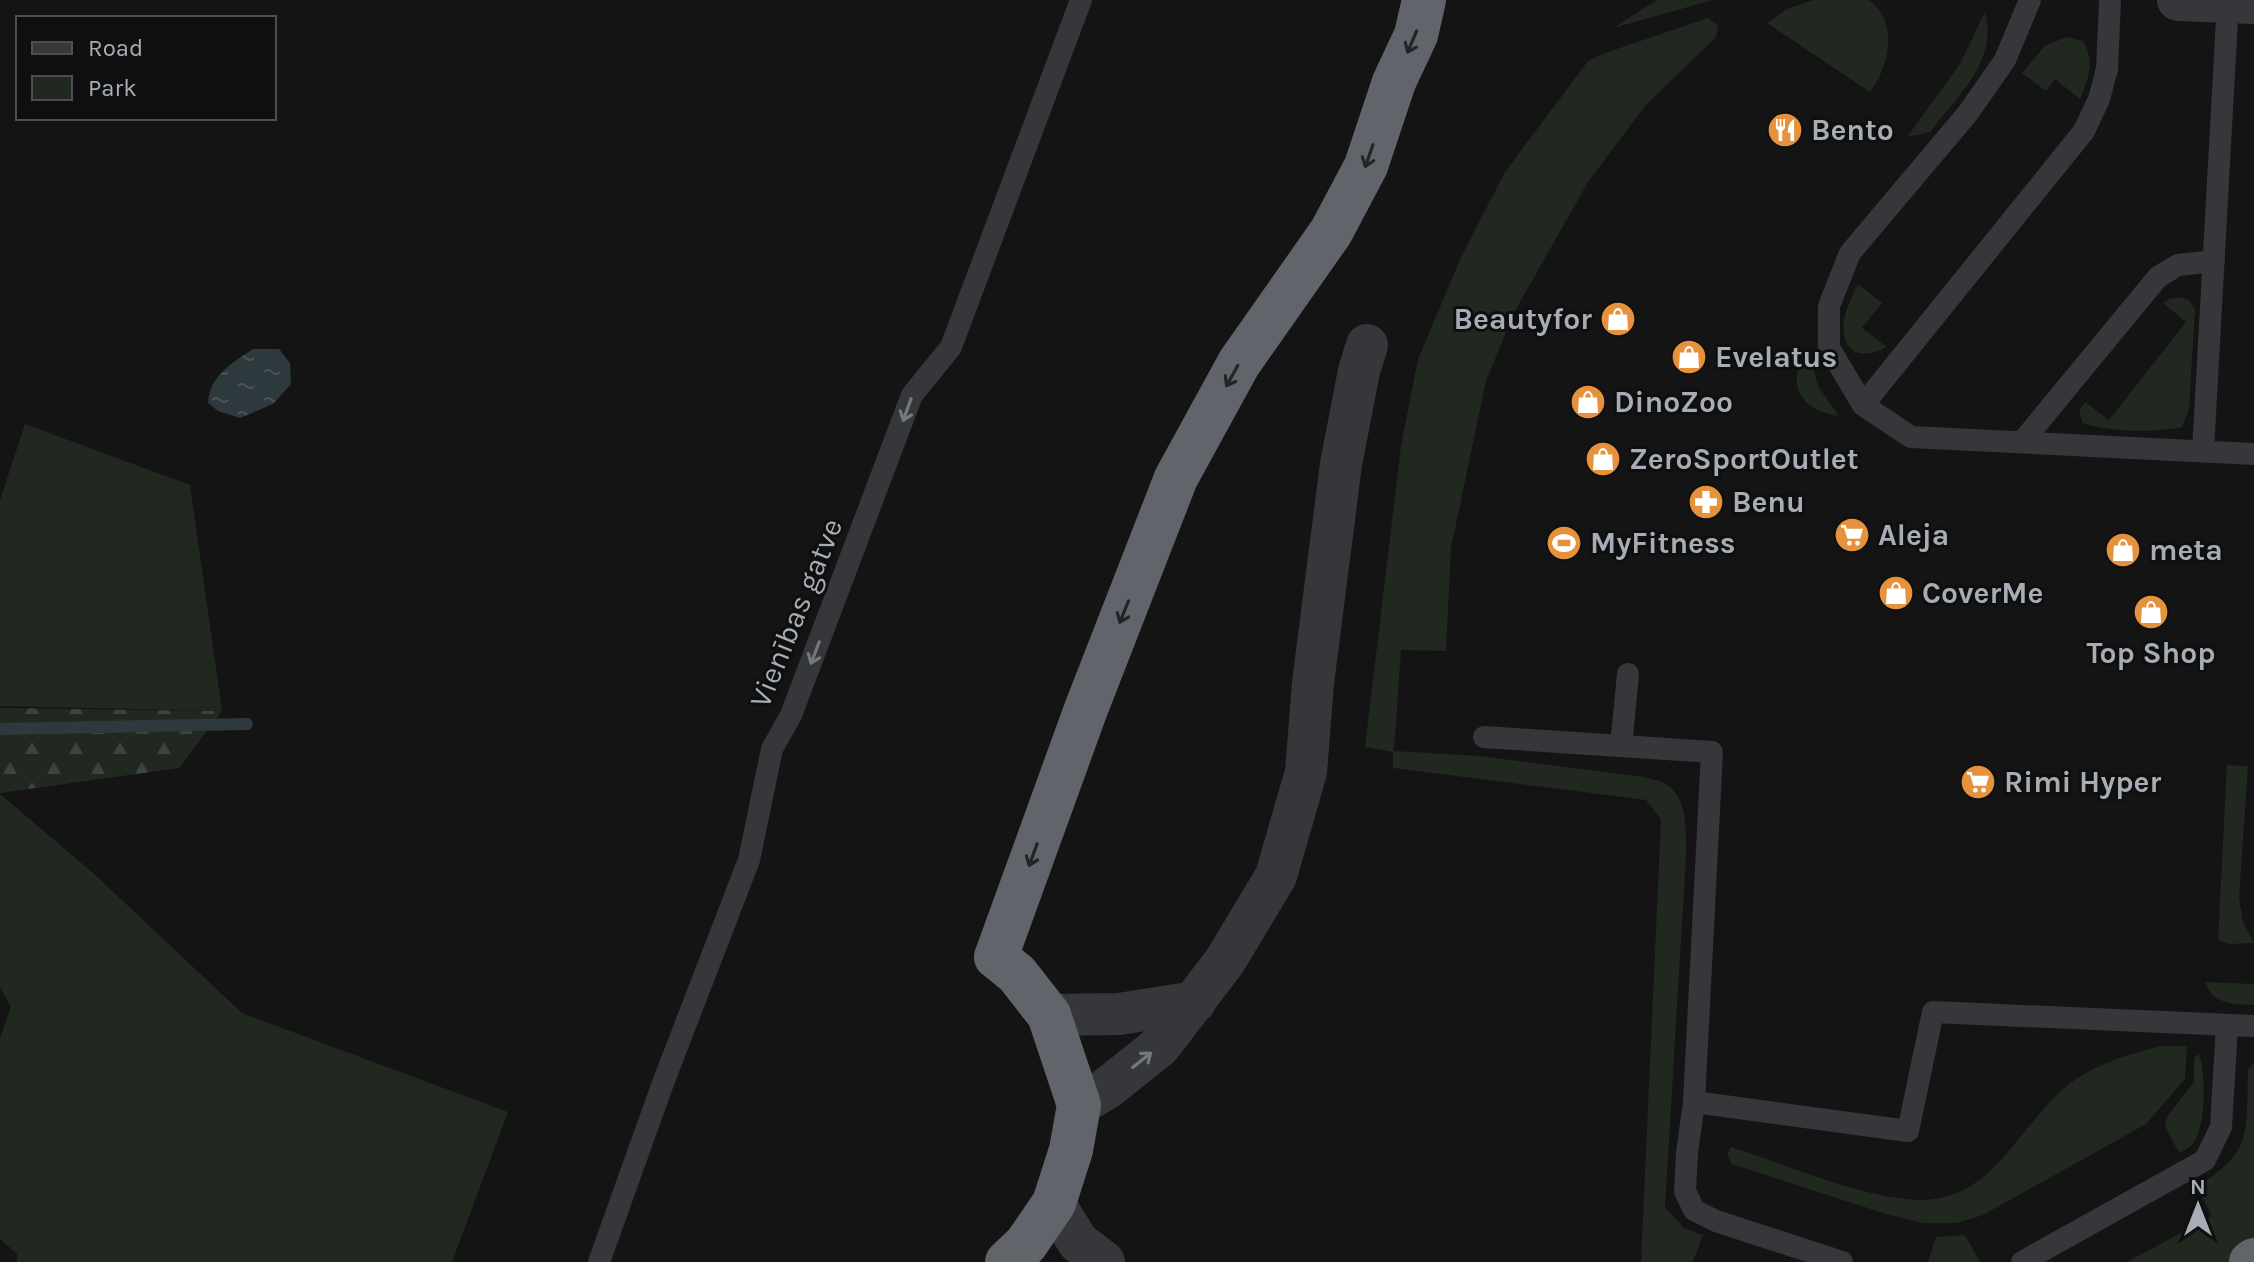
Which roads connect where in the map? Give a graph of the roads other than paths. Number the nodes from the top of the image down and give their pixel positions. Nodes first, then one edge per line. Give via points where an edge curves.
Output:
1 (1081, 0) edge
2 (1424, 0) edge
3 (2030, 0) edge
4 (2110, 0) edge
5 (2178, 0) edge
6 (2241, 2) edge
7 (2214, 261) junction
8 (1367, 345) dead end
9 (1863, 405) junction
10 (2022, 442) junction
11 (2203, 451) junction
12 (2254, 454) edge
13 (1628, 674) dead end
14 (1484, 737) dead end
15 (1621, 746) junction
16 (1195, 1002) junction
17 (1049, 1015) junction
18 (2227, 1025) junction
19 (2254, 1026) edge
20 (1694, 1102) junction
21 (1079, 1105) junction
22 (1054, 1203) junction
23 (599, 1262) edge
24 (1007, 1262) edge
25 (1104, 1262) edge
26 (1842, 1262) edge
27 (2022, 1262) edge

1 -> 23 lane, Vienības gatve via 951,347 912,395 791,715 772,749 749,860
2 -> 17 highway via 1366,166 1331,232 1239,363 1176,478 1086,709 996,957 1017,974
3 - 9 lane via 2005,60 1968,113 1850,253 1829,306 1829,348
4 - 9 lane via 2107,69 2084,131
5 - 6 street
6 - 7 lane
7 - 10 lane via 2178,265 2158,277
7 - 11 lane
8 - 16 street via 1341,464 1306,772 1276,876
9 - 10 lane via 1911,437
10 - 11 lane
11 - 12 lane
13 - 15 lane
14 - 15 lane
15 - 20 lane via 1712,752
16 - 17 street via 1119,1014
21 -> 16 street via 1160,1046
17 - 21 highway
18 - 19 lane
18 - 20 lane via 1933,1012 1908,1131
18 - 27 lane via 2221,1127 2205,1160
20 - 26 lane via 1685,1191 1694,1210
21 - 22 highway
22 - 24 highway
22 - 25 street via 1078,1242

